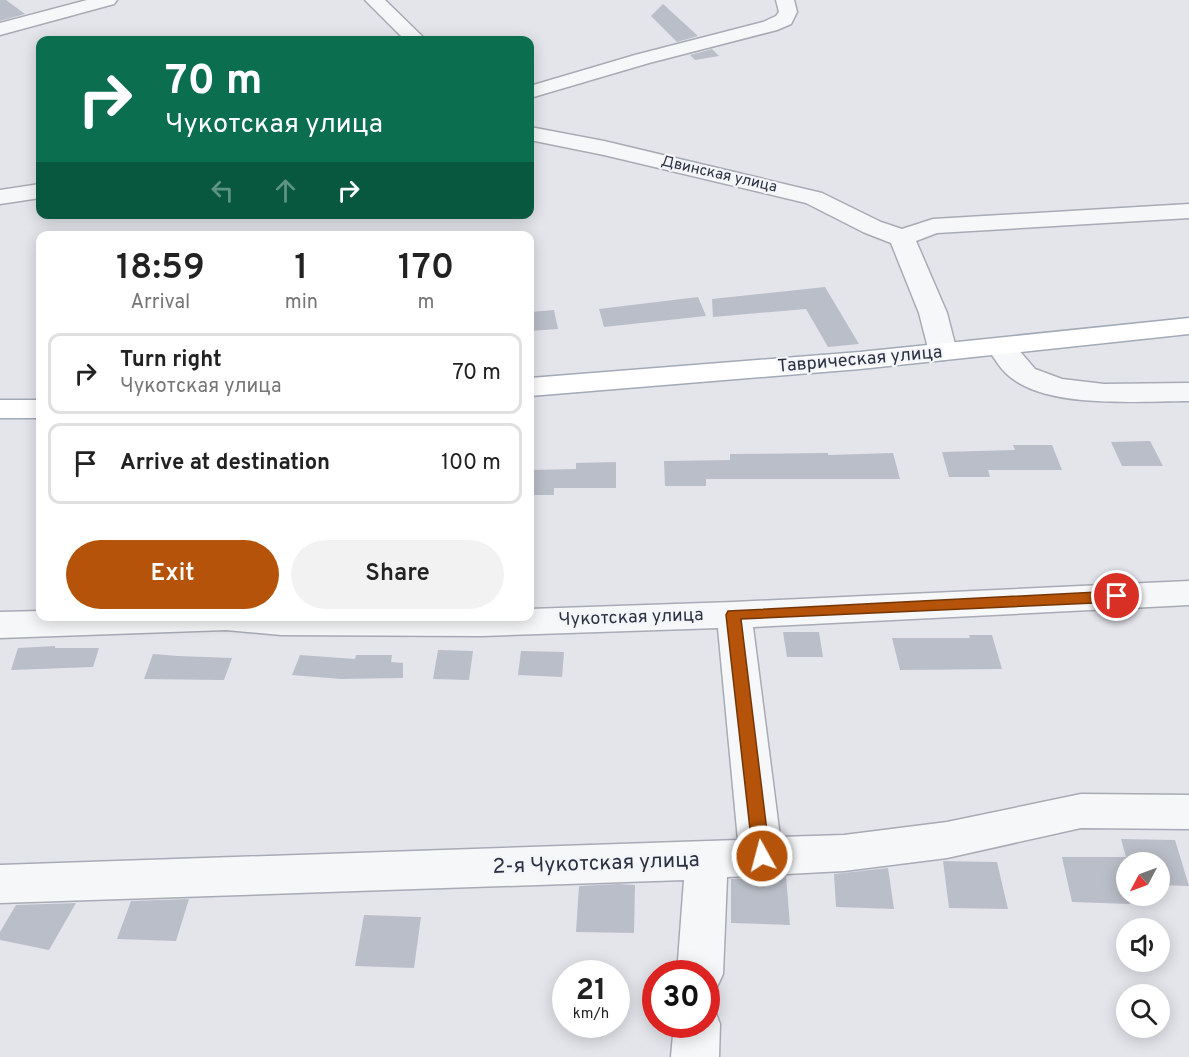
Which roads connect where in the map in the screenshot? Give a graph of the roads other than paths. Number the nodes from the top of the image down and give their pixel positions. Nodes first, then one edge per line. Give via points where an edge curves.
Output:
1 (108, 0) edge
2 (374, 0) edge
3 (785, 0) edge
4 (0, 29) edge
5 (412, 36) edge
6 (534, 91) edge
7 (534, 135) edge
8 (36, 192) edge
9 (0, 197) edge
10 (1189, 211) edge
11 (902, 238) junction
12 (1189, 326) edge
13 (1001, 347) junction
14 (943, 352) junction
15 (534, 387) edge
16 (1189, 392) edge
17 (0, 409) edge
18 (36, 409) edge
19 (1189, 593) edge
20 (734, 615) junction
21 (157, 621) edge
22 (270, 621) edge
23 (2, 630) edge
24 (1189, 812) edge
25 (762, 856) junction
26 (707, 861) junction
27 (0, 885) edge
28 (701, 960) edge
29 (696, 1038) edge
30 (695, 1057) edge

1 - 4 street
2 - 5 street
3 - 6 street via 788,12 784,21
7 - 11 street, Двинская улица via 814,198
8 - 9 street
10 - 11 street via 933,226
11 - 14 street via 933,313
12 - 13 main road, Таврическая улица
13 - 14 main road, Таврическая улица
13 - 16 street via 1022,374 1042,384 1114,392
14 - 15 main road, Таврическая улица
17 - 18 main road
19 - 20 street, Чукотская улица
20 - 22 street, Чукотская улица via 482,623
20 - 25 street
21 - 23 street, Чукотская улица
24 - 25 street, 2-я Чукотская улица via 1081,811 947,840 844,853
25 - 26 street, 2-я Чукотская улица
26 - 27 street, 2-я Чукотская улица
26 - 28 street
29 - 30 street

